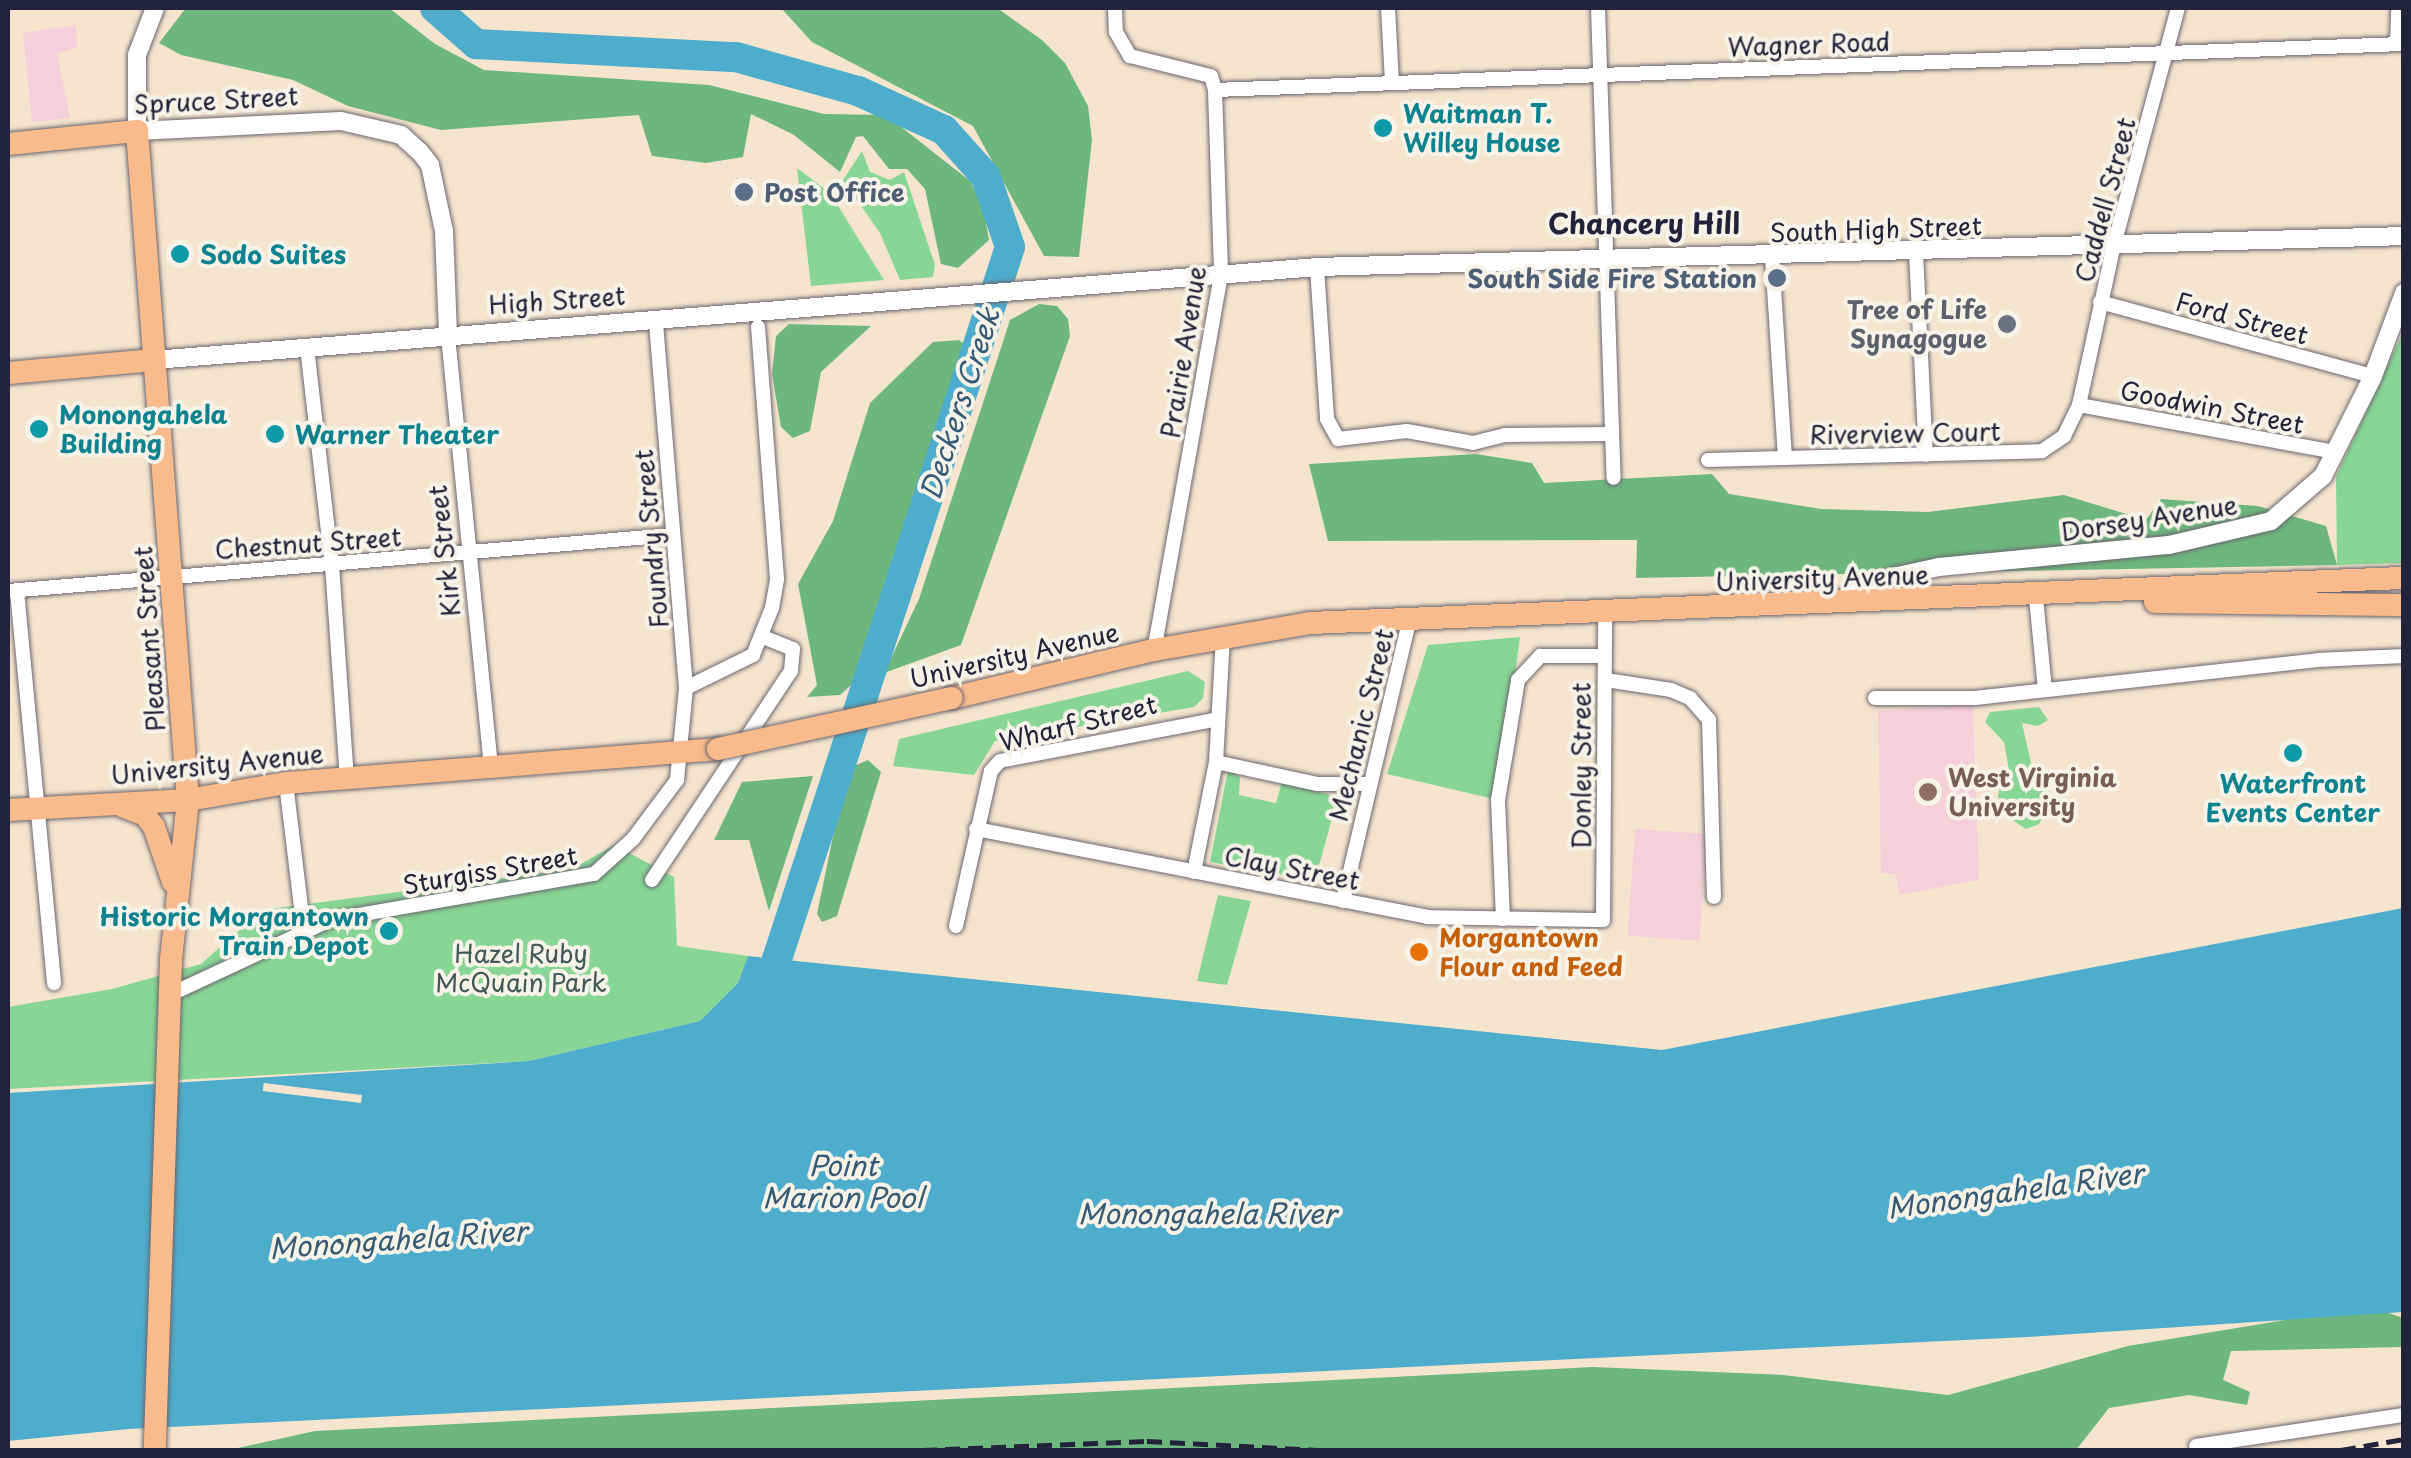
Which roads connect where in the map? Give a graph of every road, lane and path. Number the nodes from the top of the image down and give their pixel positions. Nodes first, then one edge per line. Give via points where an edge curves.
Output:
1 (155, 8) edge
2 (1115, 8) edge
3 (1388, 8) edge
4 (1598, 8) edge
5 (2178, 8) edge
6 (2398, 8) edge
7 (2400, 44) edge
8 (2167, 56) junction
9 (1600, 73) junction
10 (1392, 82) junction
11 (1215, 90) junction
12 (138, 131) junction
13 (8, 144) edge
14 (420, 152) joint
15 (2404, 236) edge
16 (2114, 245) junction
17 (1916, 253) junction
18 (1772, 257) junction
19 (1605, 262) junction
20 (1318, 266) junction
21 (1221, 275) junction
22 (1111, 285) joint
23 (2404, 292) edge
24 (2100, 302) junction
25 (656, 320) junction
26 (758, 328) dead end
27 (448, 336) junction
28 (307, 347) junction
29 (154, 360) junction
30 (8, 372) edge
31 (2373, 376) junction
32 (2079, 405) junction
33 (1612, 434) junction
34 (2336, 452) junction
35 (1926, 455) junction
36 (1785, 458) junction
37 (1708, 460) dead end
38 (1614, 478) dead end
39 (672, 535) junction
40 (469, 552) junction
41 (332, 566) junction
42 (173, 575) junction
43 (2404, 578) edge
44 (12, 591) edge
45 (2036, 598) junction
46 (1831, 604) junction
47 (2404, 604) edge
48 (1604, 612) junction
49 (1410, 618) junction
50 (1223, 636) junction
51 (764, 637) junction
52 (1154, 650) junction
53 (1601, 656) junction
54 (2404, 656) edge
55 (1606, 680) junction
56 (686, 688) junction
57 (2045, 690) junction
58 (1875, 698) dead end
59 (1218, 719) junction
60 (680, 754) junction
61 (1216, 762) junction
62 (491, 769) junction
63 (346, 779) junction
64 (286, 783) junction
65 (1368, 784) junction
66 (188, 800) junction
67 (108, 803) junction
68 (36, 808) junction
69 (8, 810) edge
70 (976, 829) junction
71 (1194, 872) junction
72 (652, 880) dead end
73 (176, 888) junction
74 (1714, 897) dead end
75 (1343, 901) junction
76 (1503, 919) junction
77 (1602, 920) joint
78 (956, 926) dead end
79 (304, 931) junction
80 (54, 983) dead end
81 (180, 990) dead end
82 (2404, 1416) edge
83 (2196, 1446) dead end
84 (154, 1450) edge

1 - 12 street, Pleasant Street via 137,55
2 - 11 street via 1116,32 1130,56 1210,76
3 - 10 street
4 - 9 street
5 - 8 street, Caddell Street
6 - 7 street
7 - 8 street, Wagner Road
8 - 9 street, Wagner Road
8 - 16 street, Caddell Street
9 - 10 street, Wagner Road
9 - 19 street
10 - 11 street, Wagner Road
11 - 21 street, Prairie Avenue
12 - 13 main road, Spruce Street
12 - 14 street, Spruce Street via 342,121 401,135
12 - 29 main road, Pleasant Street
14 - 27 street, Kirk Street via 430,165 444,231
15 - 16 street, South High Street
16 - 17 street, South High Street
16 - 24 street, Caddell Street
17 - 18 street, South High Street
17 - 35 street
18 - 19 street, South High Street
18 - 36 street
19 - 20 street, South High Street
19 - 33 street
20 - 21 street, South High Street
20 - 33 street via 1331,432 1338,439 1406,431 1473,443 1504,435
21 - 22 street, South High Street
21 - 52 street, Prairie Avenue
22 - 25 street, High Street
23 - 31 street, Dorsey Avenue
24 - 31 street, Ford Street
24 - 32 street, Caddell Street
25 - 27 street, High Street
25 - 39 street, Foundry Street
26 - 51 street via 777,580
27 - 28 street, High Street
27 - 40 street, Kirk Street
28 - 29 street, High Street
28 - 41 street
29 - 30 main road, High Street
29 - 42 main road, Pleasant Street
31 - 34 street, Dorsey Avenue
32 - 34 street, Goodwin Street
32 - 35 street, Riverview Court via 2064,436 2042,451
33 - 38 street
34 - 46 street, Dorsey Avenue via 2323,476 2271,521 2070,558 1892,577
35 - 36 street, Riverview Court
36 - 37 street, Riverview Court
39 - 40 street, Chestnut Street
39 - 56 street, Foundry Street
40 - 41 street, Chestnut Street
40 - 62 street, Kirk Street
41 - 42 street, Chestnut Street
41 - 63 street
42 - 44 street, Chestnut Street
42 - 66 main road, Pleasant Street
43 - 45 main road, University Avenue
44 - 68 street
45 - 46 main road, University Avenue
45 - 47 main road, University Avenue
45 - 57 street
46 - 48 main road, University Avenue
48 - 49 main road, University Avenue
48 - 53 street, Donley Street
49 - 50 main road, University Avenue
49 - 65 street, Mechanic Street
50 - 52 main road, University Avenue
50 - 59 street
51 - 56 street via 737,668
51 - 72 street via 794,649 792,671
52 - 60 main road, University Avenue, bridge
53 - 55 street, Donley Street
53 - 76 street via 1540,656 1518,680 1498,800
54 - 57 street
55 - 74 street via 1671,690 1690,698 1709,720
55 - 77 street, Donley Street
56 - 60 street, Foundry Street
57 - 58 street
59 - 61 street
59 - 70 street, Wharf Street via 1000,761 990,771
60 - 62 main road, University Avenue
60 - 79 street, Sturgiss Street via 678,780 634,839 594,874 330,920
61 - 65 street via 1317,784
61 - 71 street
62 - 63 main road, University Avenue
63 - 64 main road, University Avenue
64 - 66 main road, University Avenue
64 - 79 street
65 - 75 street, Mechanic Street
66 - 67 main road, University Avenue
66 - 73 main road, Pleasant Street
67 - 68 main road, University Avenue
67 - 73 main road via 145,815
68 - 69 main road, University Avenue
68 - 80 street
70 - 71 street, Clay Street
70 - 78 street, Wharf Street
71 - 75 street, Clay Street
73 - 84 main road, Pleasant Street
75 - 76 street, Clay Street via 1427,917
76 - 77 street, Clay Street
79 - 81 street, Sturgiss Street
82 - 83 street

